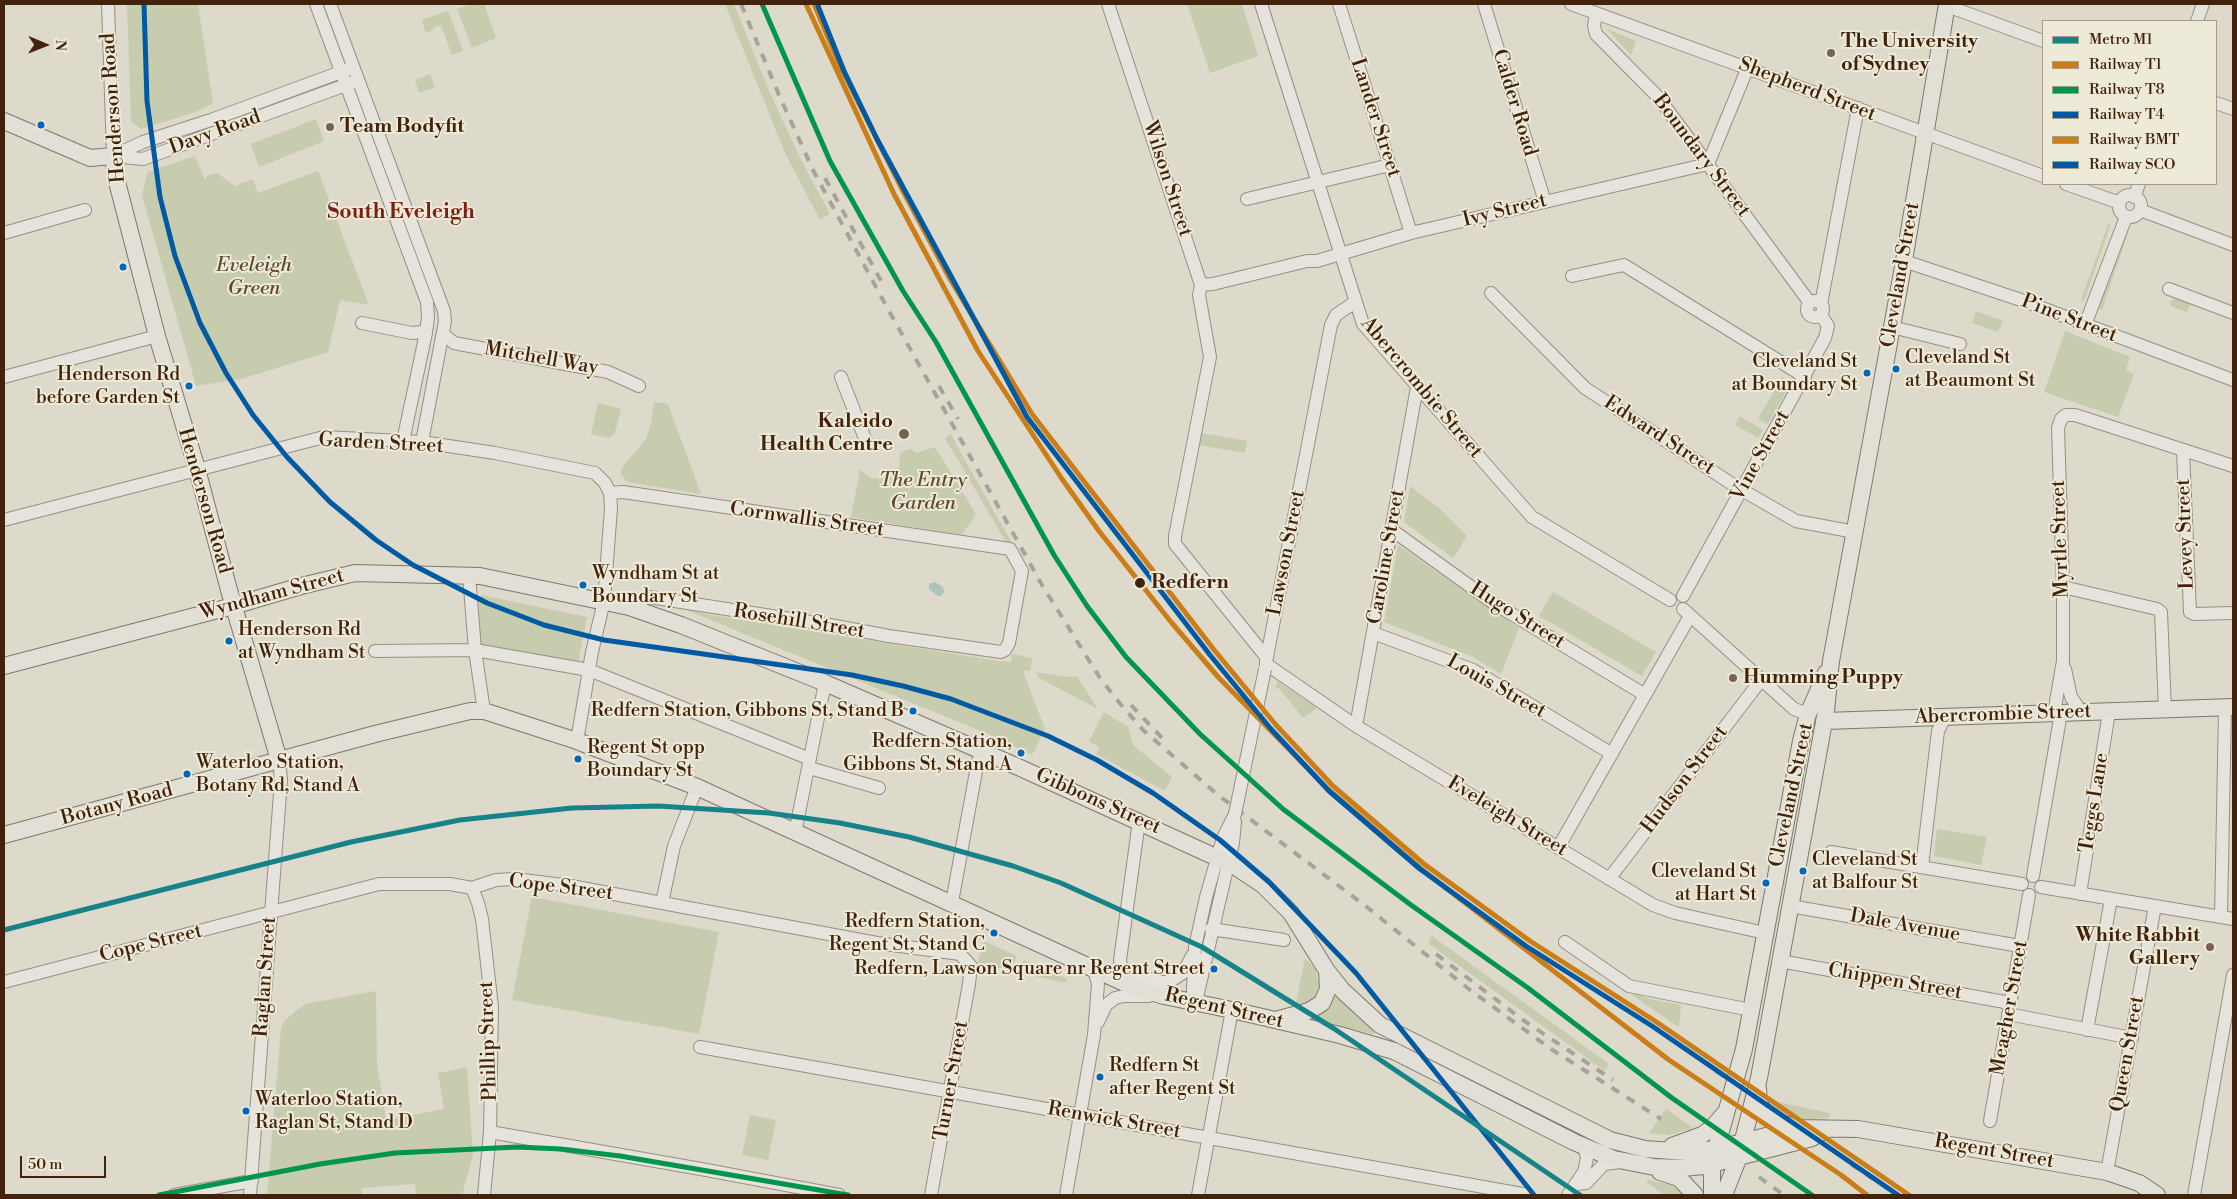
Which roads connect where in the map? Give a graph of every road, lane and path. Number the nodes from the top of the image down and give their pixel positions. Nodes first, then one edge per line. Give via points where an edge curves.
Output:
1 (108, 4) edge
2 (316, 4) edge
3 (330, 4) edge
4 (1108, 4) edge
5 (1261, 4) edge
6 (1339, 4) edge
7 (1484, 4) edge
8 (1571, 4) edge
9 (1947, 4) edge
10 (2204, 4) edge
11 (1596, 13) junction
12 (2197, 20) edge
13 (2042, 41) edge
14 (354, 67) junction
15 (1748, 67) junction
16 (342, 72) junction
17 (358, 80) junction
18 (346, 85) junction
19 (2217, 103) edge
20 (1858, 108) junction
21 (2233, 109) edge
22 (242, 116) junction
23 (4, 121) edge
24 (1924, 134) junction
25 (113, 156) junction
26 (1708, 164) junction
27 (1390, 165) junction
28 (2042, 176) edge
29 (1319, 183) junction
30 (2069, 185) edge
31 (2139, 185) edge
32 (2134, 197) junction
33 (1247, 199) dead end
34 (1545, 202) junction
35 (2120, 202) junction
36 (85, 210) dead end
37 (2140, 210) junction
38 (2126, 217) junction
39 (4, 233) edge
40 (1411, 233) junction
41 (2233, 245) edge
42 (1341, 254) junction
43 (1904, 261) junction
44 (1572, 276) dead end
45 (1201, 285) junction
46 (2168, 289) dead end
47 (1491, 293) dead end
48 (1355, 302) junction
49 (1817, 307) junction
50 (2233, 313) edge
51 (362, 323) dead end
52 (2085, 324) junction
53 (1892, 327) junction
54 (422, 332) dead end
55 (157, 336) junction
56 (442, 336) junction
57 (1960, 344) dead end
58 (1210, 357) joint
59 (841, 377) dead end
60 (1805, 377) junction
61 (4, 378) edge
62 (2233, 380) edge
63 (639, 386) dead end
64 (1417, 387) junction
65 (403, 441) junction
66 (866, 441) dead end
67 (422, 442) junction
68 (2183, 451) junction
69 (2233, 466) edge
70 (197, 469) junction
71 (1742, 490) junction
72 (610, 493) junction
73 (4, 520) edge
74 (1392, 530) junction
75 (1854, 532) junction
76 (1004, 548) joint
77 (469, 575) junction
78 (2063, 587) junction
79 (1676, 598) junction
80 (604, 601) junction
81 (233, 606) junction
82 (629, 607) junction
83 (1687, 613) junction
84 (2233, 613) edge
85 (1373, 633) junction
86 (475, 650) junction
87 (375, 651) dead end
88 (2063, 661) junction
89 (1831, 662) junction
90 (1266, 664) junction
91 (4, 666) edge
92 (589, 670) junction
93 (1761, 680) junction
94 (825, 683) junction
95 (1646, 695) junction
96 (2229, 707) edge
97 (2165, 710) junction
98 (484, 711) junction
99 (2082, 712) junction
100 (2109, 712) junction
101 (2058, 713) junction
102 (1808, 714) junction
103 (1945, 717) junction
104 (1824, 721) junction
105 (1356, 726) junction
106 (578, 741) junction
107 (989, 754) junction
108 (1612, 754) junction
109 (279, 760) junction
110 (812, 764) junction
111 (1796, 764) junction
112 (697, 787) junction
113 (879, 788) dead end
114 (1139, 821) junction
115 (796, 833) junction
116 (4, 835) edge
117 (1558, 848) junction
118 (1831, 852) dead end
119 (1222, 859) junction
120 (1922, 867) junction
121 (2033, 876) junction
122 (1609, 879) junction
123 (2041, 887) junction
124 (472, 888) junction
125 (2026, 890) junction
126 (2080, 894) junction
127 (2111, 898) junction
128 (952, 902) junction
129 (662, 903) junction
130 (1790, 906) junction
131 (2155, 906) junction
132 (270, 913) junction
133 (2227, 918) edge
134 (1211, 928) junction
135 (1765, 933) junction
136 (1284, 940) dead end
137 (1565, 942) dead end
138 (2020, 946) junction
139 (1195, 947) junction
140 (1780, 961) junction
141 (971, 966) joint
142 (1327, 971) junction
143 (1108, 972) junction
144 (2233, 975) edge
145 (4, 982) edge
146 (1164, 996) junction
147 (1194, 1002) junction
148 (2009, 1009) junction
149 (1232, 1010) junction
150 (1750, 1010) junction
151 (1275, 1020) junction
152 (2087, 1030) junction
153 (1094, 1035) junction
154 (2132, 1038) junction
155 (700, 1047) dead end
156 (1758, 1081) junction
157 (950, 1092) junction
158 (1730, 1103) junction
159 (1081, 1115) junction
160 (1990, 1121) dead end
161 (1797, 1128) junction
162 (1827, 1129) junction
163 (490, 1132) junction
164 (1209, 1137) junction
165 (1742, 1142) junction
166 (1584, 1147) junction
167 (1645, 1150) junction
168 (1715, 1156) junction
169 (1738, 1159) junction
170 (1631, 1164) junction
171 (2107, 1172) junction
172 (252, 1181) junction
173 (789, 1191) edge
174 (1572, 1192) edge
175 (174, 1195) edge
176 (250, 1195) edge
177 (484, 1195) edge
178 (839, 1195) edge
179 (931, 1195) edge
180 (1066, 1195) edge
181 (1198, 1195) edge
182 (1528, 1195) edge
183 (1695, 1195) edge
184 (1712, 1195) edge
185 (1724, 1195) edge
186 (2157, 1195) edge
187 (2194, 1195) edge

1 - 25 street, Henderson Road
2 - 16 street
3 - 14 street
4 - 45 street, Wilson Street
5 - 29 street, Abercrombie Street
6 - 27 street, Lander Street
7 - 34 street, Calder Road
8 - 11 street, Shepherd Street
9 - 13 street
9 - 24 main road, Cleveland Street
10 - 12 street
11 - 15 street, Shepherd Street
11 - 26 street, Boundary Street via 1596,34 1658,97
14 - 16 street, Davy Road
14 - 17 street
15 - 20 street, Shepherd Street
15 - 26 street
16 - 18 street
16 - 22 street, Davy Road
17 - 18 street, Davy Road
17 - 56 street via 442,304 445,321
18 - 22 street, Davy Road
18 - 65 street via 427,302 426,333
19 - 21 street
20 - 24 street, Shepherd Street
20 - 49 street, Vine Street
22 - 25 street, Davy Road via 143,142
23 - 25 main road via 90,158
24 - 28 street, Shepherd Street
24 - 43 main road, Cleveland Street
25 - 55 main road, Henderson Road
26 - 34 street, Ivy Street
26 - 49 street, Boundary Street
27 - 29 street
27 - 40 street, Lander Street
29 - 33 street
29 - 42 street, Abercrombie Street
30 - 35 street
31 - 32 street
32 - 35 street via 2125,197
32 - 37 street
34 - 40 street, Ivy Street
35 - 38 street via 2120,211
36 - 39 street
37 - 38 street via 2134,216
37 - 41 street
38 - 52 street
40 - 42 street, Ivy Street
42 - 45 street, Ivy Street
42 - 48 street, Abercrombie Street
43 - 52 street, Pine Street
43 - 53 main road, Cleveland Street
44 - 60 street via 1624,265
45 - 58 street, Wilson Street via 1199,295
46 - 50 street
47 - 71 street, Edward Street via 1585,388
48 - 64 street, Abercrombie Street via 1363,324
48 - 90 street, Lawson Street via 1336,315 1331,325
49 - 60 street, Vine Street via 1828,326 1828,333
51 - 54 street
52 - 62 street, Pine Street
53 - 57 street
53 - 75 main road, Cleveland Street
55 - 61 street
55 - 70 main road, Henderson Road
56 - 63 street, Mitchell Way via 454,343 608,372
56 - 67 street
58 - 90 street, Eveleigh Street via 1175,544
59 - 66 street
60 - 71 street, Vine Street
64 - 74 street, Caroline Street
64 - 79 street, Abercrombie Street via 1532,517
65 - 67 street, Garden Street
65 - 70 street, Garden Street via 324,437
67 - 72 street, Garden Street via 586,470 602,478
68 - 69 street
68 - 78 street, Myrtle Street via 2079,416 2070,414 2063,417 2058,428
68 - 84 street, Levey Street via 2188,608 2194,614
70 - 73 street, Garden Street
70 - 81 main road, Henderson Road
71 - 75 street, Edward Street via 1796,521
71 - 79 street, Vine Street
72 - 76 street, Cornwallis Street via 622,492
72 - 80 street
74 - 85 street, Caroline Street
74 - 95 street, Hugo Street via 1492,602
75 - 89 main road, Cleveland Street
76 - 82 street, Rosehill Street via 1010,549 1022,571 1008,647 1001,652 649,597
77 - 80 main road, Wyndham Street
77 - 81 main road, Wyndham Street via 356,573
77 - 86 street
78 - 88 street, Myrtle Street
78 - 97 street, Levey Street via 2161,612
79 - 83 street via 1686,602
80 - 82 main road, Gibbons Street
80 - 92 street
81 - 91 main road, Wyndham Street
81 - 109 main road, Henderson Road
82 - 94 main road, Gibbons Street
83 - 93 street
83 - 95 street
85 - 105 street, Caroline Street
85 - 108 street, Louis Street via 1472,670
86 - 87 street
86 - 92 street
86 - 98 street
88 - 99 street, Myrtle Street via 2071,697
88 - 101 street, Myrtle Street
89 - 102 main road, Cleveland Street
89 - 104 main road, Cleveland Street
90 - 105 street, Eveleigh Street
90 - 119 street, Lawson Street, bridge via 1232,843
92 - 106 street
92 - 110 street
93 - 102 street via 1794,709
93 - 122 street, Hudson Street
94 - 107 main road, Gibbons Street
94 - 110 street
95 - 108 street
96 - 97 main road, Abercrombie Street
96 - 133 street
97 - 100 main road, Abercrombie Street
98 - 106 main road, Botany Road
98 - 109 main road, Botany Road via 470,711
99 - 100 main road, Abercrombie Street
99 - 101 main road, Abercrombie Street
100 - 126 street, Teggs Lane
101 - 103 main road, Abercrombie Street
101 - 121 street
102 - 111 main road, Cleveland Street
103 - 104 main road, Abercrombie Street
103 - 120 street via 1938,731 1931,776
104 - 111 main road
104 - 130 main road, Cleveland Street
105 - 117 street, Eveleigh Street
106 - 112 main road, Regent Street
107 - 114 main road, Gibbons Street
107 - 128 street via 978,761
108 - 117 street
109 - 116 main road, Botany Road
109 - 132 street, Raglan Street via 281,780
110 - 113 street
110 - 115 street
111 - 135 main road, Cleveland Street
112 - 115 main road, Regent Street
112 - 129 street via 674,846
114 - 119 main road, Gibbons Street
114 - 143 street via 1120,960
115 - 128 main road, Regent Street
117 - 122 street, Eveleigh Street
118 - 120 street
119 - 134 street
119 - 139 street
119 - 142 main road, Gibbons Street via 1263,885 1285,906
120 - 125 street
121 - 123 street
121 - 125 street via 2026,878
122 - 135 street, Eveleigh Street via 1674,913
123 - 125 street via 2037,894
123 - 126 street
124 - 129 street, Cope Street via 496,880 514,879
124 - 132 street, Cope Street via 450,884 380,884
124 - 163 street, Phillip Street via 482,919 492,1007
125 - 138 street, Meagher Street
126 - 127 street
127 - 131 street
127 - 152 street
128 - 143 main road, Regent Street
129 - 141 street, Cope Street via 877,943 960,954
130 - 138 street, Dale Avenue
130 - 140 main road, Cleveland Street
131 - 133 street
131 - 154 street, Queen Street
132 - 145 street, Cope Street
132 - 172 street, Raglan Street
134 - 136 street
134 - 147 street via 1201,984
135 - 150 main road, Cleveland Street
137 - 150 street via 1629,986
138 - 148 street, Meagher Street
139 - 143 street via 1185,971 1173,981 1158,982
139 - 147 street
140 - 148 street, Chippen Street
140 - 156 main road, Cleveland Street
141 - 157 street, Turner Street
142 - 151 main road via 1328,990 1322,1003 1309,1012
142 - 167 main road, Regent Street via 1360,1009 1396,1035 1591,1132
143 - 146 main road, Regent Street via 1131,986
143 - 153 street via 1096,1000
144 - 187 street
146 - 147 main road, Regent Street
146 - 153 street via 1124,996 1112,1000 1102,1011
147 - 149 main road, Regent Street
148 - 152 street, Chippen Street
148 - 160 street, Meagher Street
149 - 151 main road, Regent Street
149 - 164 street
150 - 158 main road, Cleveland Street
151 - 166 main road, Regent Street via 1394,1052
152 - 154 street, Chippen Street
153 - 159 street
154 - 171 street, Queen Street
155 - 157 street, Renwick Street
156 - 161 main road via 1759,1103 1765,1113 1773,1120
156 - 165 main road, Cleveland Street
157 - 159 street, Renwick Street
157 - 179 street, Turner Street
158 - 167 main road via 1718,1121 1702,1135 1681,1144
158 - 168 main road, Cleveland Street
159 - 164 street, Renwick Street
159 - 180 street
161 - 162 main road, Regent Street
161 - 165 main road, Regent Street
162 - 169 main road, Regent Street via 1812,1138
162 - 171 main road, Regent Street via 1874,1131
163 - 173 street
163 - 177 street, Phillip Street
164 - 181 street
164 - 182 street, Renwick Street
165 - 168 main road, Regent Street
165 - 169 main road, Cleveland Street
166 - 170 main road, Regent Street
166 - 174 street via 1587,1163
167 - 168 main road, Regent Street
168 - 169 main road, Regent Street
168 - 170 main road, Regent Street via 1682,1168
168 - 184 main road, Cleveland Street
169 - 185 main road, Cleveland Street
170 - 174 street via 1604,1164 1586,1184
170 - 183 main road via 1675,1176
171 - 186 main road, Regent Street via 2139,1183
172 - 175 street
172 - 176 street, Raglan Street
173 - 178 street

